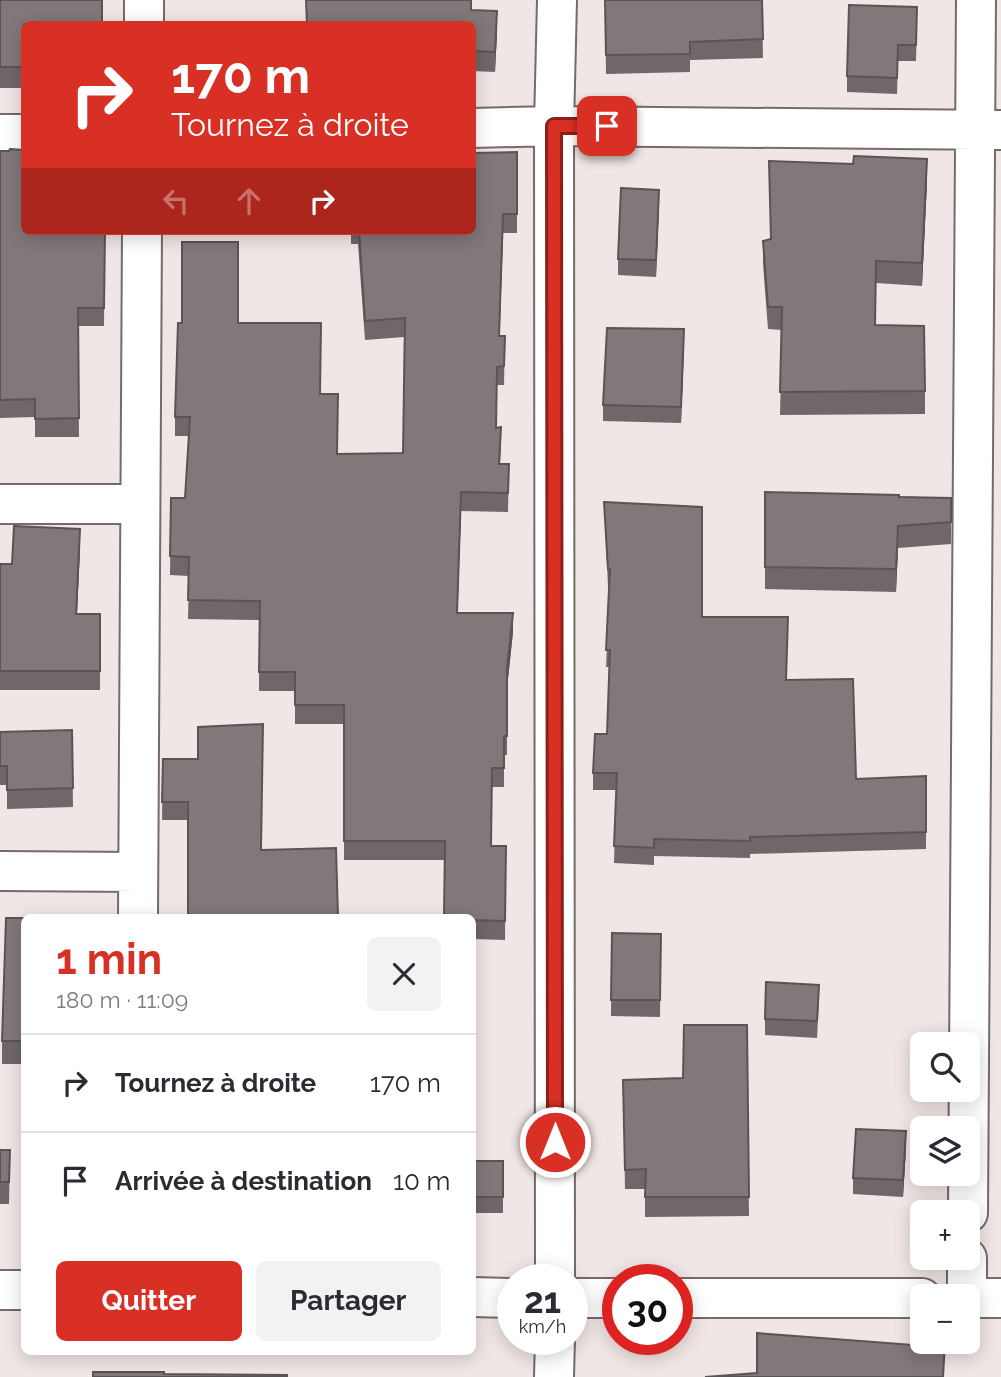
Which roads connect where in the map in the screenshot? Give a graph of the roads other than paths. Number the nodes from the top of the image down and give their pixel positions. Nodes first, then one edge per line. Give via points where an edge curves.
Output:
1 (144, 0) edge
2 (556, 0) edge
3 (976, 0) edge
4 (144, 21) edge
5 (554, 126) junction
6 (476, 128) edge
7 (988, 130) edge
8 (0, 134) edge
9 (21, 134) edge
10 (142, 235) edge
11 (0, 504) edge
12 (140, 504) junction
13 (0, 871) edge
14 (138, 872) junction
15 (138, 914) edge
16 (968, 1200) edge
17 (555, 1264) edge
18 (0, 1290) edge
19 (21, 1290) edge
20 (476, 1297) edge
21 (497, 1297) edge
22 (980, 1297) edge
23 (693, 1298) edge
24 (910, 1298) edge
25 (1001, 1298) edge
26 (555, 1355) edge
27 (554, 1377) edge

1 - 4 street
2 - 5 street
3 - 7 street
5 - 6 street
5 - 7 street
5 - 17 street
7 - 16 street
8 - 9 street
10 - 12 street
11 - 12 street
12 - 14 street
13 - 14 street
14 - 15 street
18 - 19 street
20 - 21 street
22 - 25 street
23 - 24 street
26 - 27 street

